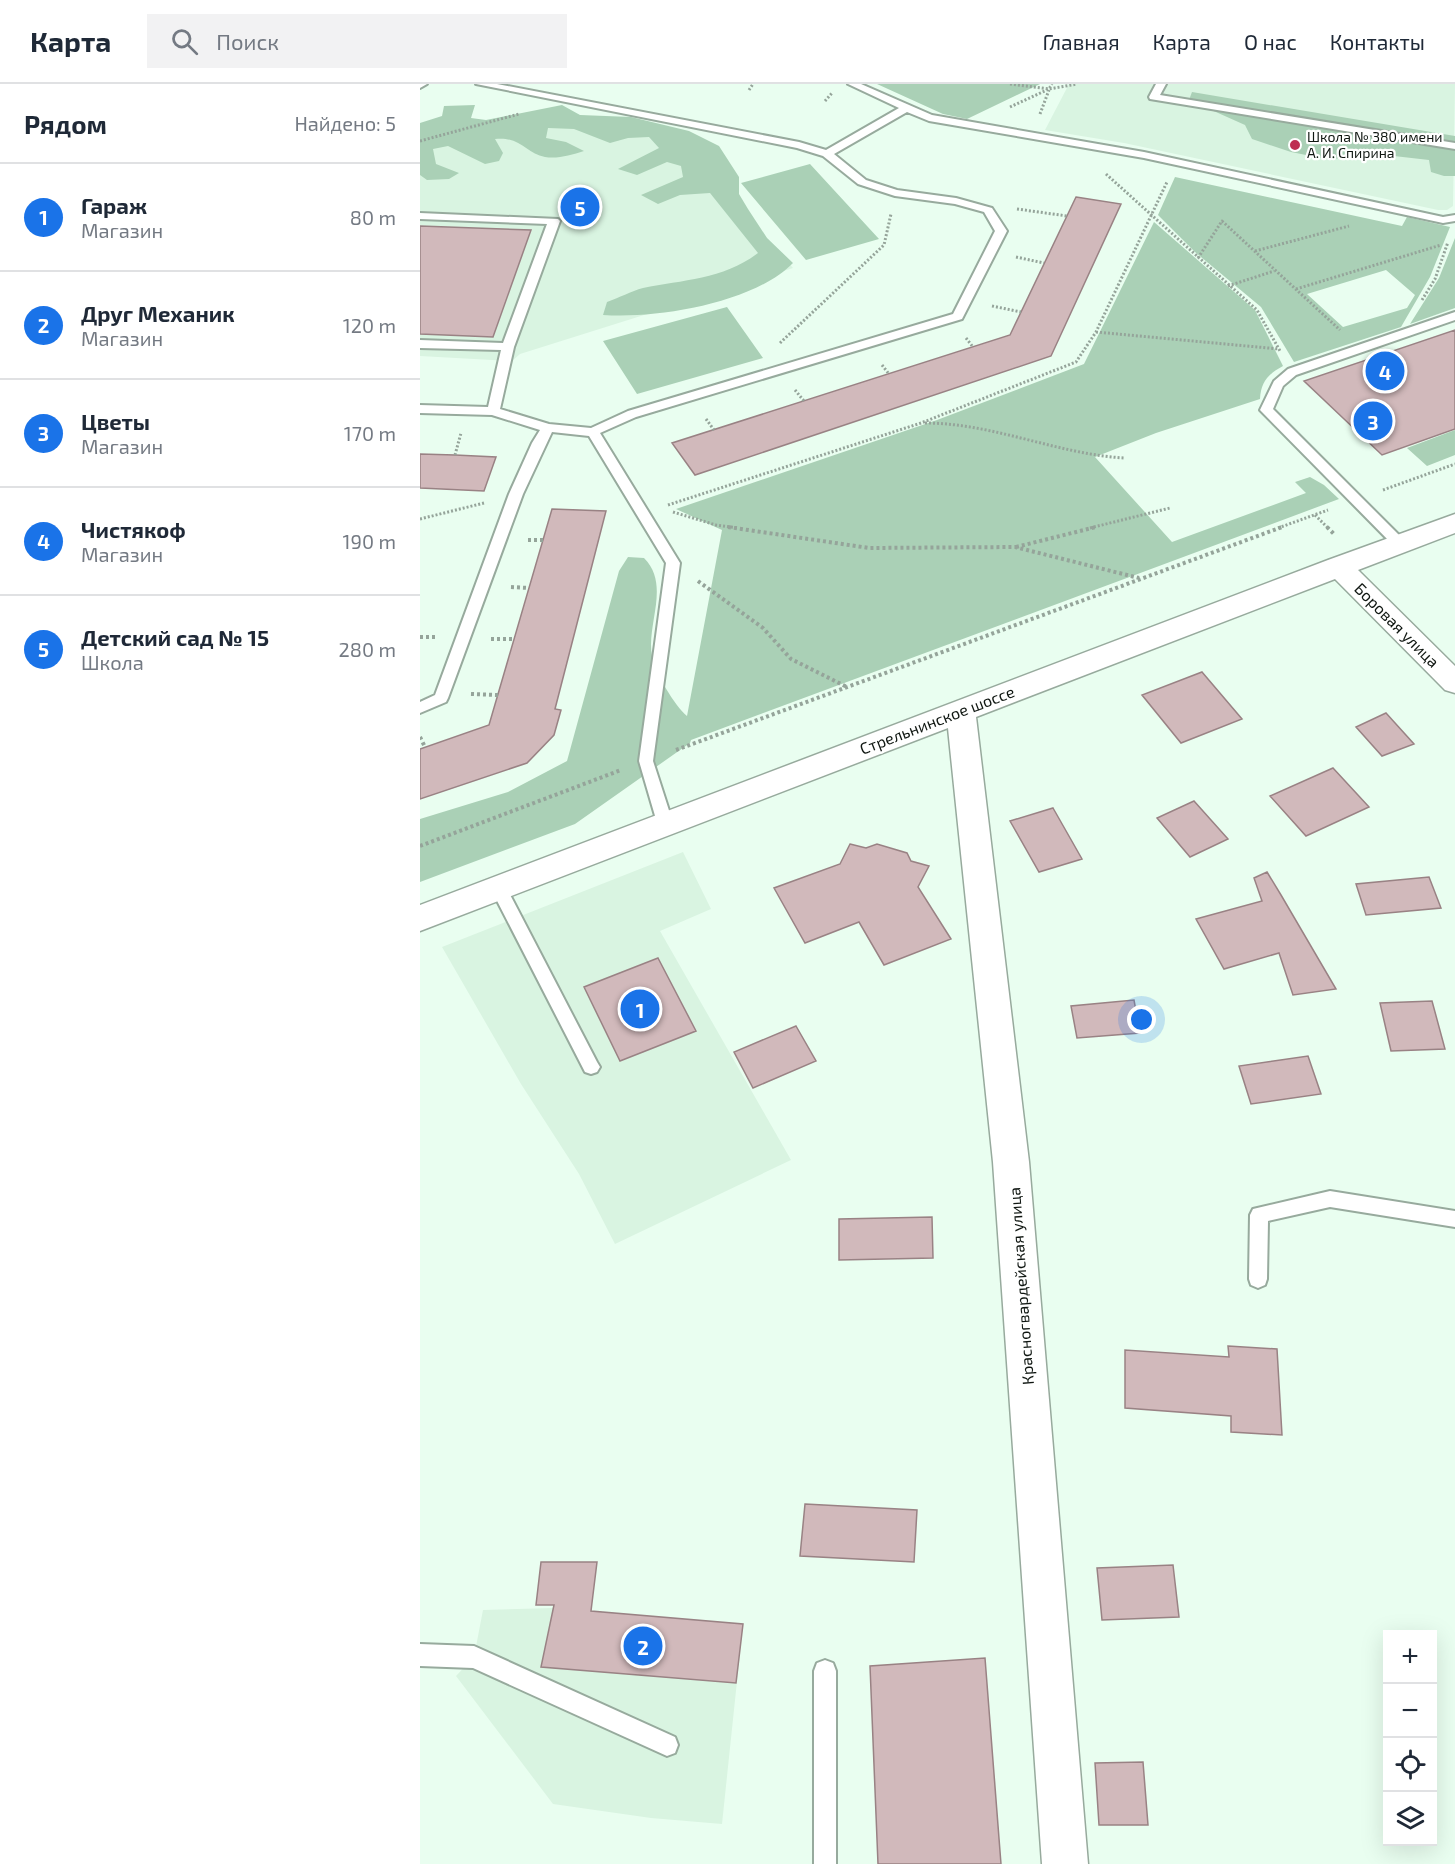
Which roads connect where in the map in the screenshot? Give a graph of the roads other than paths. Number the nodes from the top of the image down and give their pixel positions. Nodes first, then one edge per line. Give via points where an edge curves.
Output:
1 (481, 84) edge
2 (853, 84) edge
3 (1161, 84) edge
4 (905, 109) junction
5 (1455, 146) edge
6 (827, 154) junction
7 (420, 216) edge
8 (1455, 218) edge
9 (1455, 316) edge
10 (420, 344) edge
11 (508, 347) junction
12 (420, 409) edge
13 (493, 411) junction
14 (548, 428) junction
15 (593, 432) junction
16 (1455, 523) edge
17 (1400, 544) junction
18 (1338, 566) junction
19 (1455, 683) edge
20 (420, 708) edge
21 (960, 710) junction
22 (666, 826) junction
23 (499, 889) junction
24 (420, 918) edge
25 (591, 1068) dead end
26 (1455, 1219) edge
27 (1258, 1279) dead end
28 (420, 1654) edge
29 (825, 1671) dead end
30 (667, 1745) dead end
31 (825, 1864) edge
32 (1065, 1864) edge

1 - 6 lane via 799,145
2 - 4 lane
3 - 5 lane via 1154,97
4 - 6 lane
4 - 8 lane via 929,118 1176,162 1443,220
6 - 15 lane via 862,182 895,193 956,201 988,210 1001,231 958,316 632,414
7 - 11 lane via 554,221
9 - 17 lane via 1292,372 1278,384 1266,410
10 - 11 lane
11 - 13 lane
12 - 13 lane
13 - 14 lane
14 - 15 lane
14 - 20 lane via 516,494 441,698
15 - 22 lane via 673,563 646,761
16 - 17 street, Стрельнинское шоссе
17 - 18 street, Стрельнинское шоссе
18 - 19 street, Боровая улица
18 - 21 street, Стрельнинское шоссе
21 - 22 street, Стрельнинское шоссе
21 - 32 street, Красногвардейская улица via 1011,1162
22 - 23 street, Стрельнинское шоссе
23 - 24 street, Стрельнинское шоссе
23 - 25 lane
26 - 27 lane via 1330,1199 1259,1215
28 - 30 lane via 474,1657
29 - 31 lane

